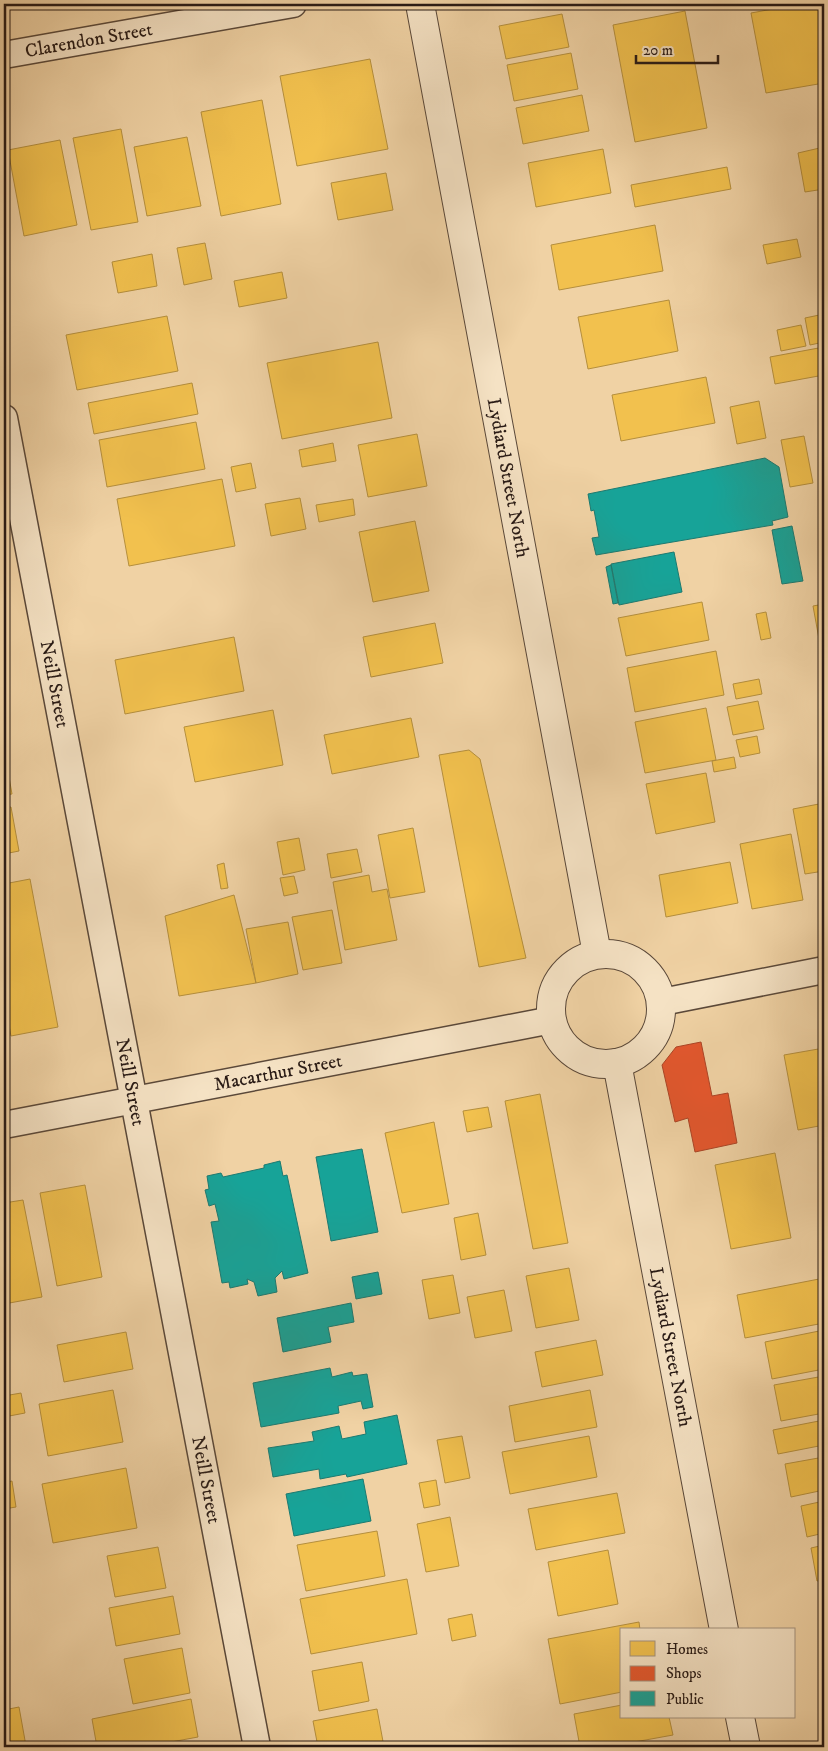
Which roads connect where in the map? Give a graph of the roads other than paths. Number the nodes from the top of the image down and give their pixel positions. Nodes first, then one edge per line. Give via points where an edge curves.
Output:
1 (293, 4) edge
2 (420, 4) edge
3 (4, 55) edge
4 (4, 418) edge
5 (598, 954) junction
6 (824, 970) edge
7 (662, 1002) junction
8 (552, 1020) junction
9 (617, 1063) junction
10 (133, 1100) junction
11 (4, 1125) edge
12 (724, 1628) edge
13 (740, 1718) edge
14 (257, 1747) edge
15 (746, 1747) edge

1 - 3 street, Clarendon Street
2 - 5 street, Lydiard Street North
4 - 10 street, Neill Street
5 - 7 street via 627,957 640,964 651,975
5 - 8 street via 566,970 556,984 551,1002
6 - 7 street
7 - 9 street via 656,1034 646,1048 633,1058
8 - 9 street via 558,1036 569,1050 600,1064
8 - 10 street, Macarthur Street
9 - 12 street, Lydiard Street North
10 - 11 street, Macarthur Street
10 - 14 street, Neill Street
13 - 15 street

